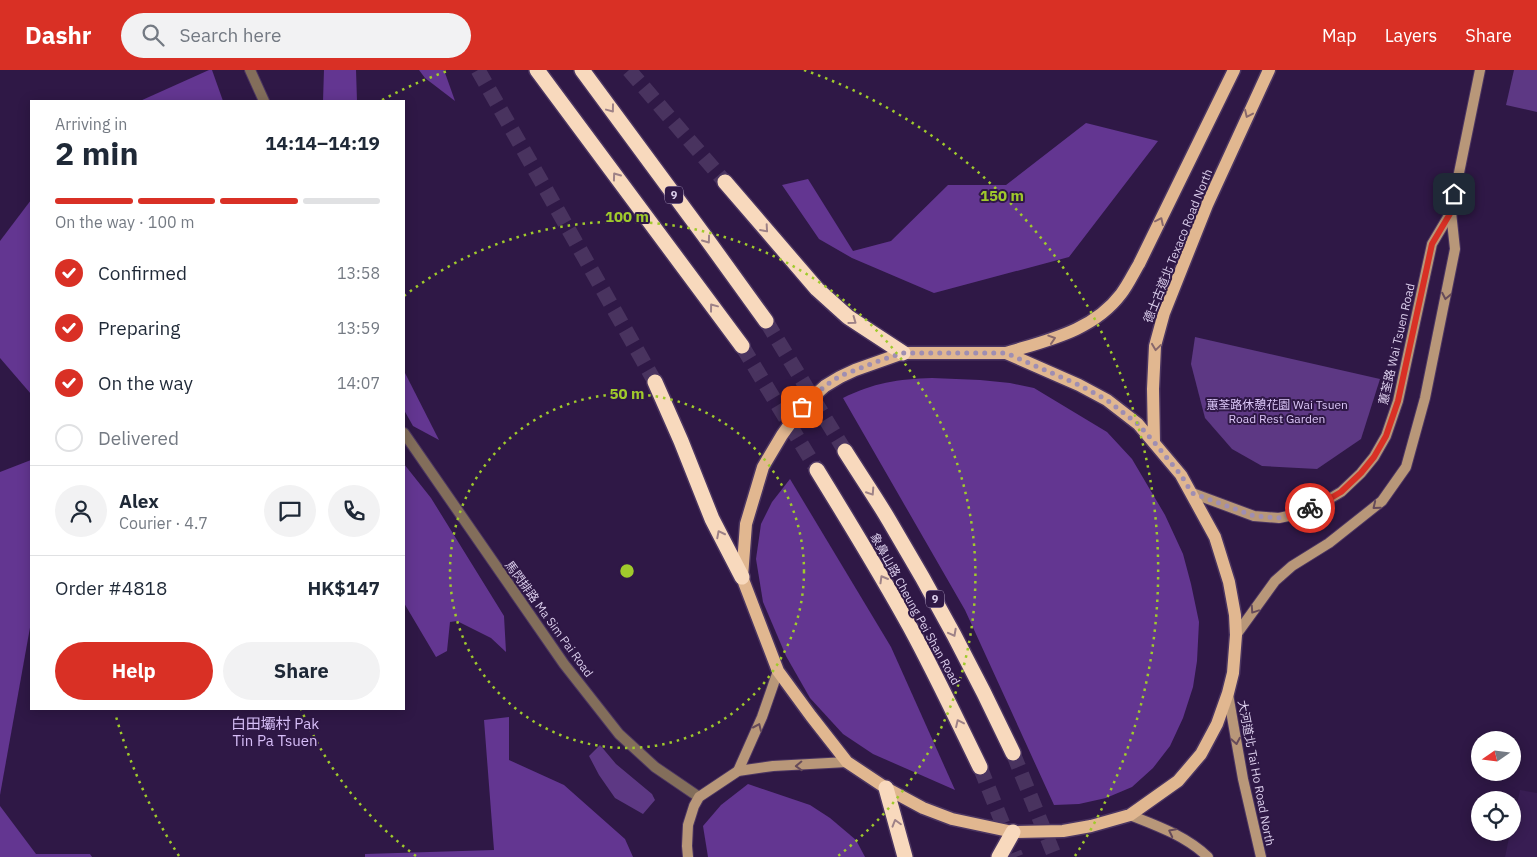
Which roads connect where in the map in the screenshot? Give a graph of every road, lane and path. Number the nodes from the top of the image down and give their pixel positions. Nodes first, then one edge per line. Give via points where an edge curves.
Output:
1 (250, 70) edge
2 (537, 70) edge
3 (582, 70) edge
4 (1234, 70) edge
5 (1269, 70) edge
6 (1480, 70) edge
7 (264, 100) edge
8 (725, 182) tunnel mouth
9 (1451, 212) junction
10 (766, 321) tunnel mouth
11 (742, 346) tunnel mouth
12 (903, 353) junction
13 (1006, 353) junction
14 (656, 382) tunnel mouth
15 (405, 434) edge
16 (1154, 442) junction
17 (845, 451) tunnel mouth
18 (817, 470) tunnel mouth
19 (1192, 493) junction
20 (742, 578) junction
21 (1236, 635) junction
22 (778, 671) junction
23 (1228, 693) junction
24 (1014, 753) tunnel mouth
25 (847, 762) junction
26 (980, 767) tunnel mouth
27 (738, 771) junction
28 (886, 788) junction
29 (699, 797) junction
30 (1130, 814) junction
31 (1013, 832) junction
32 (688, 857) edge
33 (905, 857) edge
34 (999, 857) edge
35 (1208, 857) edge
36 (1261, 857) edge

1 - 7 street
11 -> 2 highway
3 -> 10 highway, 9
13 -> 4 main road, 德士古道北 Texaco Road North via 1074,332 1099,317 1121,294 1139,264
5 -> 16 main road, 德士古道北 Texaco Road North via 1207,204 1164,313 1155,346
6 - 9 main road, 蕙荃路 Wai Tsuen Road
8 -> 12 highway via 817,289 848,317
9 - 19 main road, 蕙荃路 Wai Tsuen Road via 1432,244 1398,401 1386,436 1361,473 1341,492 1324,502 1278,518 1254,516
9 -> 21 main road, 蕙荃路 Wai Tsuen Road via 1455,249 1425,398 1406,467 1382,501 1275,581
12 - 13 main road
12 - 20 main road via 840,376 802,407 763,467 746,524
13 - 16 main road via 1107,400 1138,424
20 -> 14 highway via 712,519
15 - 29 street, 馬閃排路 Ma Sim Pai Road via 564,664 619,734 655,767
16 - 19 main road
17 -> 24 highway, 象鼻山路 Cheung Pei Shan Road / 9 via 936,602
26 -> 18 highway, 象鼻山路 Cheung Pei Shan Road via 911,628
19 - 21 main road via 1215,537 1226,573
20 - 22 main road
21 - 23 main road
22 - 25 main road
27 -> 22 main road
23 - 30 main road via 1218,724 1201,754 1178,781
23 -> 36 main road, 大河道北 Tai Ho Road North via 1242,779
25 -> 27 main road
25 - 28 main road
27 - 29 main road
28 - 31 main road via 952,819
33 -> 28 highway
29 - 32 main road via 688,825
30 - 31 main road via 1063,831
35 -> 30 main road via 1183,837
31 - 34 highway

